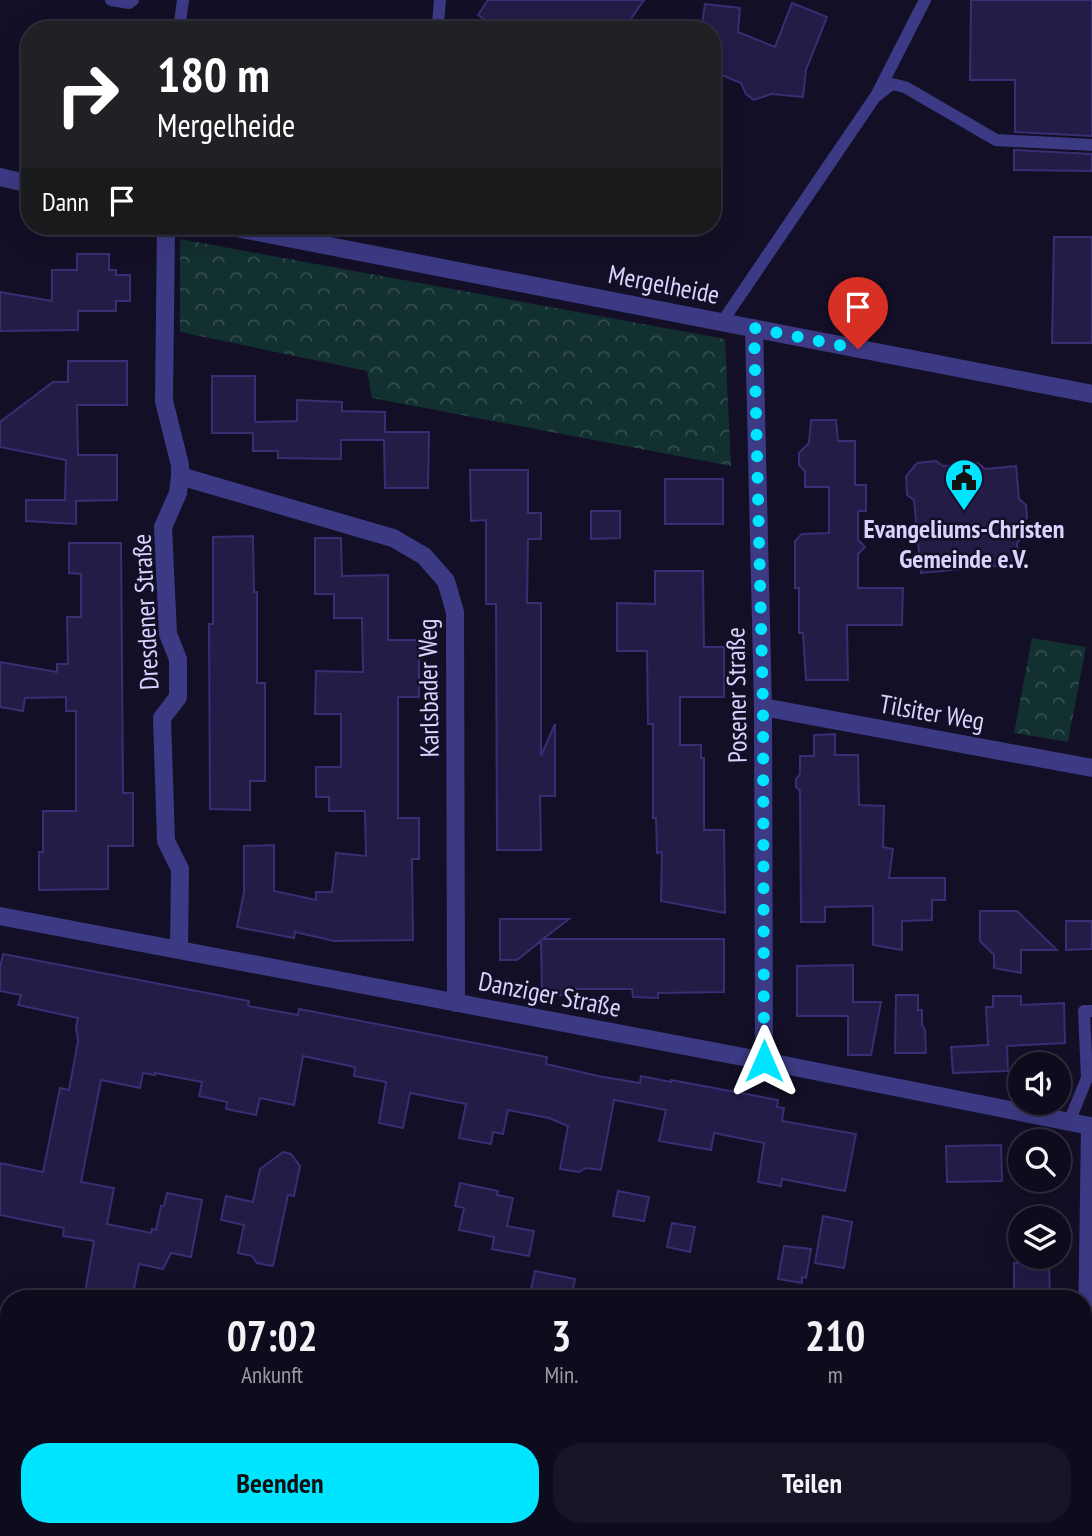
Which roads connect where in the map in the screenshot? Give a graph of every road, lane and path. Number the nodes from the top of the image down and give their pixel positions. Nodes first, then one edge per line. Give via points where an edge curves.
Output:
1 (111, 0) edge
2 (132, 0) edge
3 (183, 0) edge
4 (440, 0) edge
5 (925, 0) edge
6 (180, 21) edge
7 (438, 21) edge
8 (875, 97) junction
9 (1092, 145) edge
10 (0, 177) edge
11 (21, 182) edge
12 (166, 235) edge
13 (272, 235) edge
14 (722, 322) junction
15 (754, 328) junction
16 (1092, 394) edge
17 (180, 476) junction
18 (763, 707) junction
19 (1092, 768) edge
20 (0, 916) edge
21 (179, 949) junction
22 (456, 1003) junction
23 (1092, 1011) edge
24 (764, 1061) junction
25 (1069, 1122) junction
26 (1088, 1290) edge

1 - 2 lane
3 - 6 lane
4 - 7 lane
5 - 8 lane
8 - 9 lane via 892,84 905,87 996,140
8 - 14 lane
10 - 11 street
12 - 17 street, Dresdener Straße via 164,401
13 - 14 street, Mergelheide
14 - 15 street, Mergelheide
15 - 16 street, Mergelheide
15 - 18 street, Posener Straße
17 - 21 street, Dresdener Straße via 163,527 168,634 178,659 178,697 162,718 166,841 180,869
17 - 22 street, Karlsbader Weg via 393,538 424,556 446,581 455,612
18 - 19 street, Tilsiter Weg
18 - 24 street, Posener Straße
20 - 21 street, Danziger Straße
21 - 22 street, Danziger Straße
22 - 24 street, Danziger Straße
23 - 25 lane via 1084,1011 1087,1078
24 - 25 street, Danziger Straße
25 - 26 street, Danziger Straße via 1090,1126

